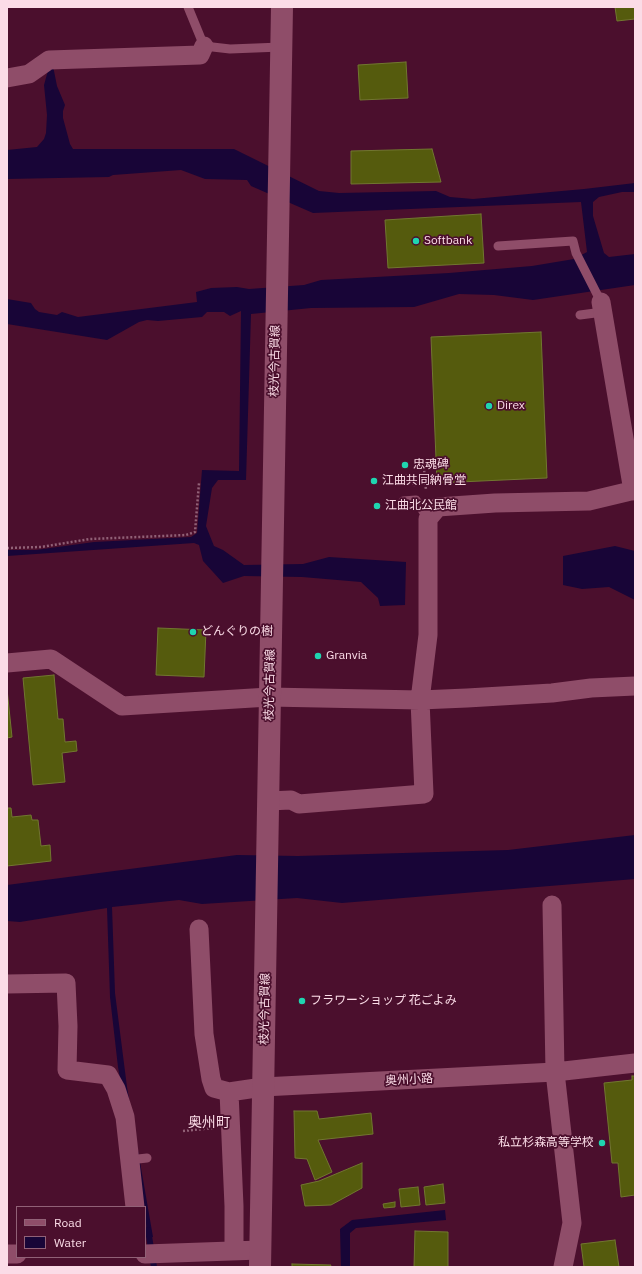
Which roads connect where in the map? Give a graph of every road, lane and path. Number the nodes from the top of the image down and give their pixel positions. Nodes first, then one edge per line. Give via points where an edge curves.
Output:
1 (188, 7) edge
2 (282, 7) edge
3 (204, 46) junction
4 (281, 47) junction
5 (7, 78) edge
6 (498, 246) dead end
7 (602, 307) junction
8 (580, 315) dead end
9 (423, 459) dead end
10 (397, 476) dead end
11 (199, 483) dead end
12 (634, 490) edge
13 (416, 500) junction
14 (403, 501) dead end
15 (432, 515) junction
16 (7, 548) edge
17 (7, 663) edge
18 (635, 686) edge
19 (269, 697) junction
20 (420, 700) junction
21 (268, 801) junction
22 (552, 905) dead end
23 (199, 929) dead end
24 (7, 984) edge
25 (635, 1063) edge
26 (555, 1072) junction
27 (263, 1087) junction
28 (229, 1092) junction
29 (229, 1126) junction
30 (183, 1131) dead end
31 (135, 1206) edge
32 (234, 1251) junction
33 (149, 1254) edge
34 (260, 1259) edge
35 (563, 1267) edge

1 - 3 lane
2 - 4 main road, 枝光今古賀線
3 - 4 lane via 230,49
3 - 5 street via 200,55 49,60 28,74
4 - 19 main road, 枝光今古賀線
6 - 7 lane via 573,241 576,253
7 - 8 lane
7 - 12 street
9 - 15 path
10 - 13 path via 413,475
11 - 16 path via 195,532 186,535 90,539 41,547
12 - 15 street via 589,501 438,507
13 - 14 lane
13 - 15 lane
15 - 20 street via 428,634
17 - 19 street via 52,659 122,706
18 - 20 street
19 - 20 street
19 - 21 main road, 枝光今古賀線
20 - 21 street via 424,794 299,804 291,800
21 - 27 main road, 枝光今古賀線
22 - 26 street
23 - 28 street via 204,1034 211,1079 214,1088
24 - 31 street via 66,984 67,1070 108,1076 116,1090 138,1159
25 - 26 street, 奥州小路
26 - 27 street, 奥州小路
26 - 35 street via 572,1223
27 - 28 street, 奥州小路
27 - 34 main road, 枝光今古賀線
28 - 29 street
29 - 30 path
29 - 32 street
32 - 33 street
32 - 34 street

